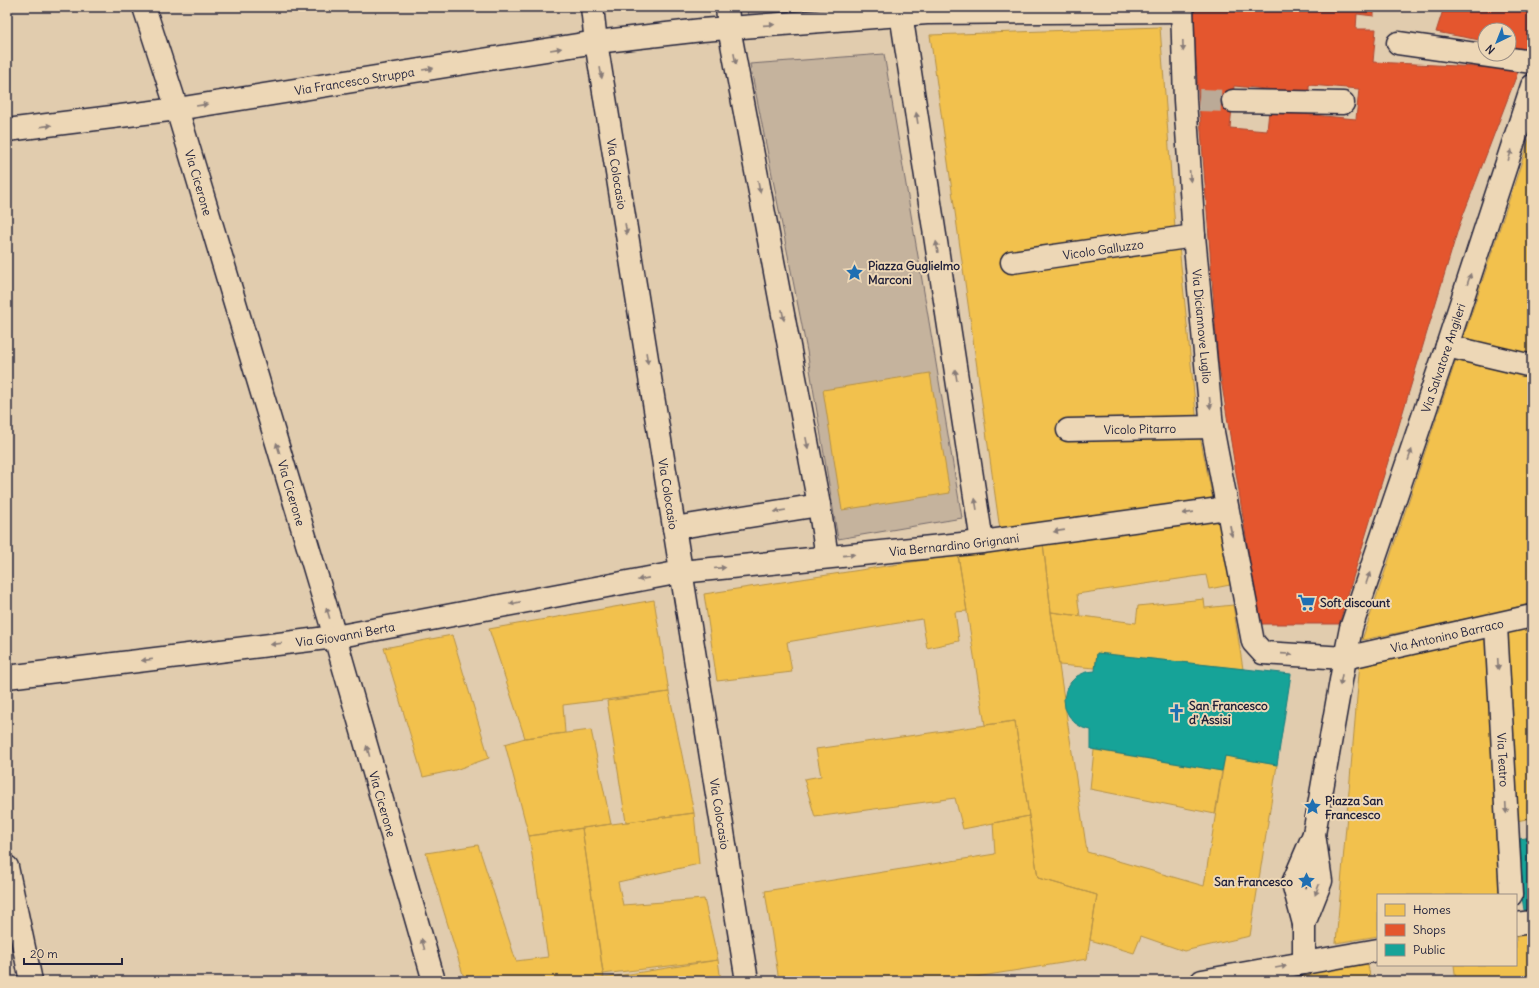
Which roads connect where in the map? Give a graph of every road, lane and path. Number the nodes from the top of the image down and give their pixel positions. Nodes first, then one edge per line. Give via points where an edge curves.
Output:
1 (144, 7) edge
2 (592, 7) edge
3 (726, 7) edge
4 (1182, 9) edge
5 (900, 11) edge
6 (729, 28) junction
7 (596, 42) junction
8 (1398, 43) dead end
9 (1532, 62) edge
10 (1532, 86) edge
11 (1233, 101) tunnel mouth
12 (1344, 103) dead end
13 (177, 109) junction
14 (7, 130) edge
15 (1194, 236) junction
16 (1012, 262) dead end
17 (1447, 346) junction
18 (1532, 366) edge
19 (1212, 426) junction
20 (1068, 430) dead end
21 (819, 505) junction
22 (1227, 508) junction
23 (674, 528) junction
24 (982, 542) junction
25 (827, 557) junction
26 (681, 572) junction
27 (1532, 616) edge
28 (1496, 626) junction
29 (335, 637) junction
30 (1253, 642) joint
31 (1353, 656) junction
32 (7, 677) edge
33 (7, 867) edge
34 (1511, 894) edge
35 (1532, 922) edge
36 (1517, 924) edge
37 (1377, 950) edge
38 (1304, 963) junction
39 (31, 981) edge
40 (434, 981) edge
41 (747, 981) edge
42 (1202, 981) edge

1 - 13 street, Via Cicerone
2 - 7 street, Via Colocasio
3 - 6 street
4 - 5 street, Via Francesco Struppa via 927,13
4 -> 15 street, Via Diciannove Luglio via 1192,100
6 -> 5 street, Via Francesco Struppa
24 -> 5 street
6 - 7 street, Via Francesco Struppa
6 -> 21 street
13 -> 7 street, Via Francesco Struppa
7 -> 23 street, Via Colocasio
8 - 9 street
17 -> 10 street, Via Salvatore Angileri
11 - 12 street
14 -> 13 street, Via Francesco Struppa
29 -> 13 street, Via Cicerone
15 - 16 street, Vicolo Galluzzo
15 -> 19 street, Via Diciannove Luglio
17 - 18 street
31 -> 17 street, Via Salvatore Angileri via 1351,628
19 - 20 street, Vicolo Pitarro
19 - 22 street, Via Diciannove Luglio
21 -> 23 street
21 - 25 street
22 -> 24 street, Via Bernardino Grignani
22 -> 30 street, Via Diciannove Luglio
23 - 26 street, Via Colocasio
25 -> 24 street, Via Bernardino Grignani
26 -> 25 street, Via Bernardino Grignani
26 -> 29 street, Via Giovanni Berta
26 - 41 street, Via Colocasio
27 - 28 street, Via Antonino Barraco
28 - 31 street, Via Antonino Barraco
28 -> 34 street, Via Teatro
29 -> 32 street, Via Giovanni Berta
40 -> 29 street, Via Cicerone
30 -> 31 street, Via Antonino Barraco via 1264,653
31 -> 38 street via 1314,834 1321,881 1304,924
33 - 39 street
35 - 36 street
37 - 38 street
42 -> 38 street

